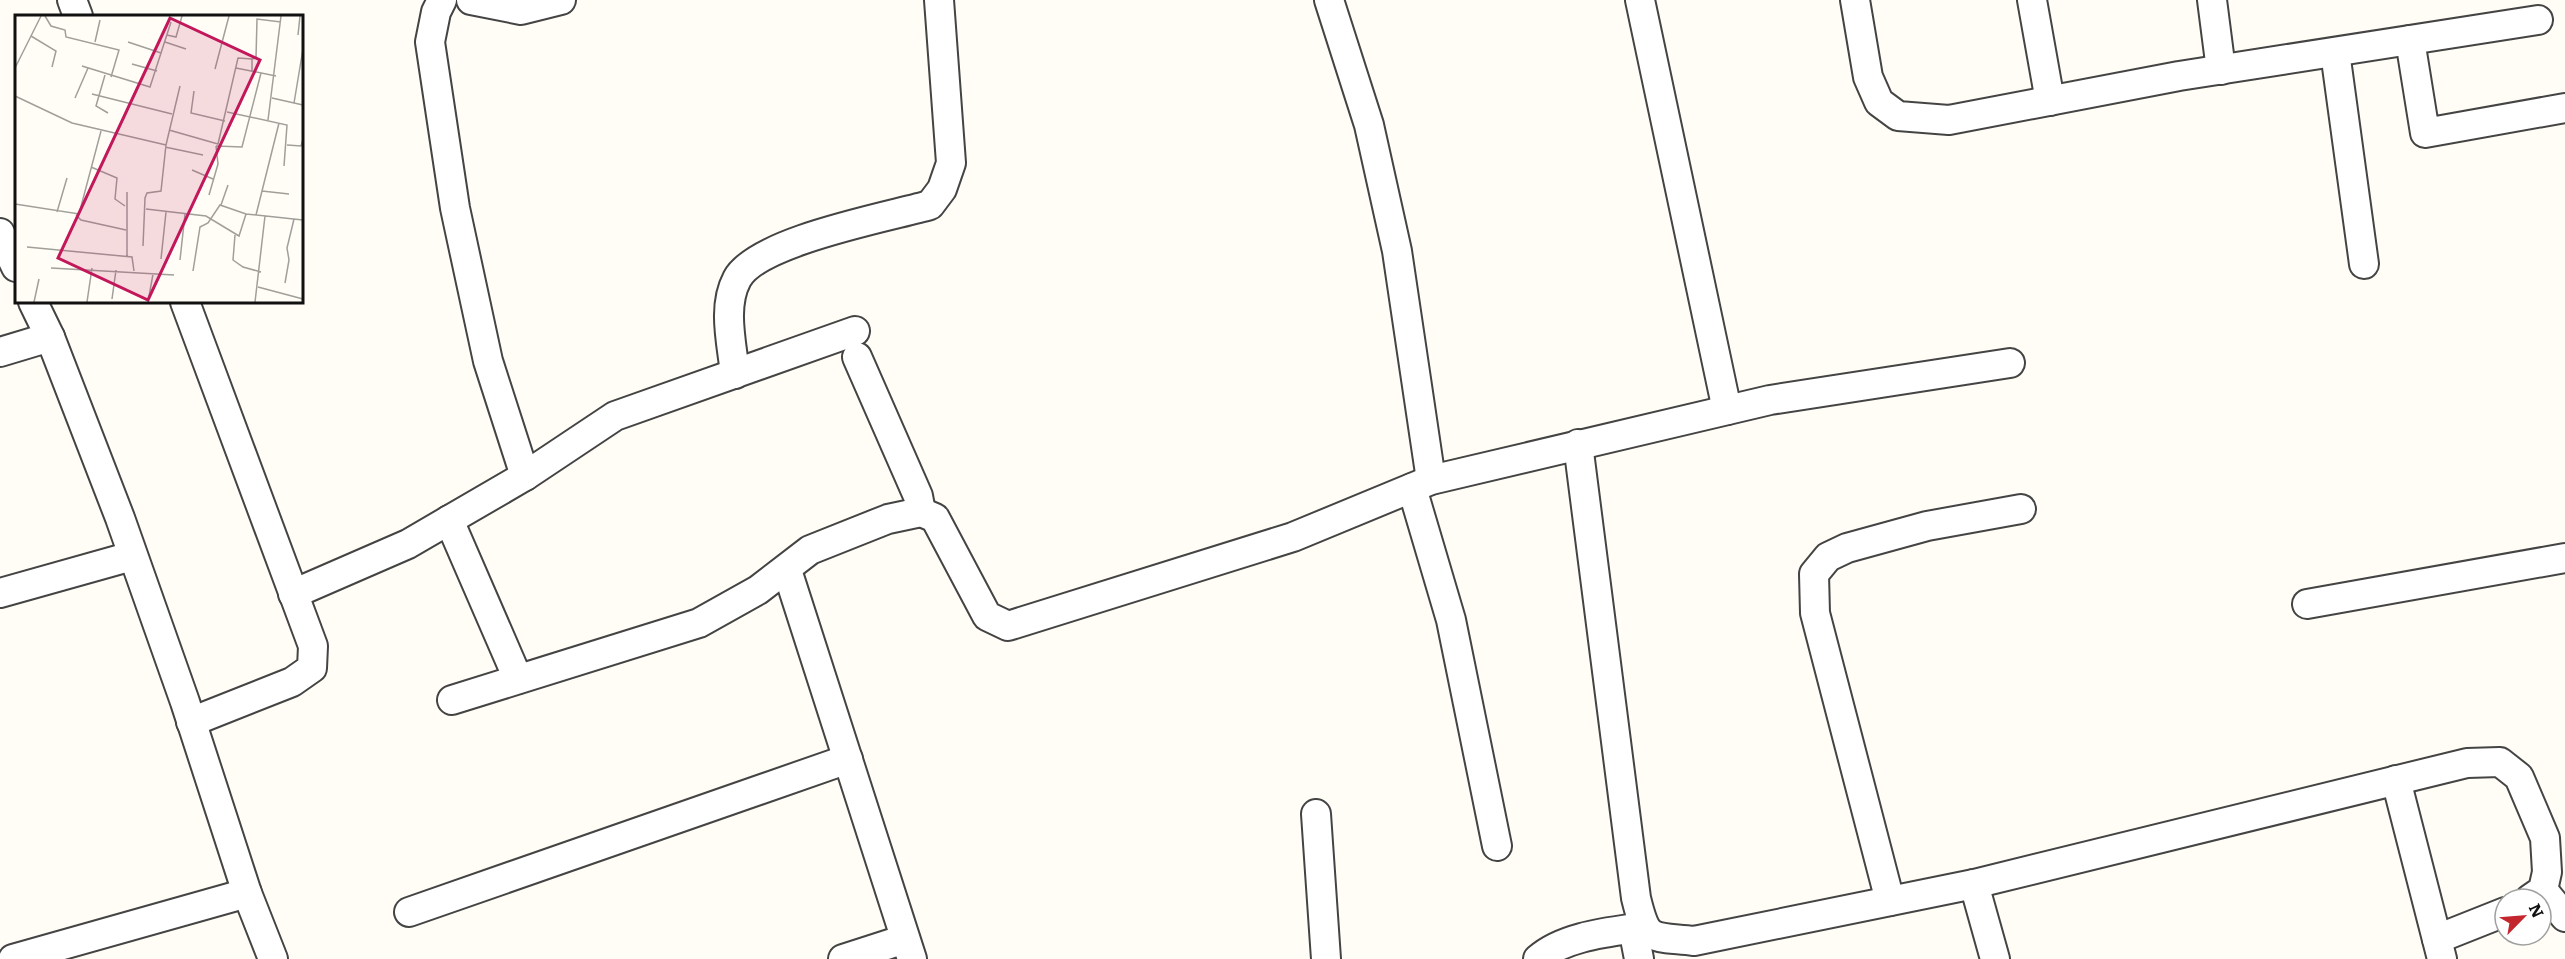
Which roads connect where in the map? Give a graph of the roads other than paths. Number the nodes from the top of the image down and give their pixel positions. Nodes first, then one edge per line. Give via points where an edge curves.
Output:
1 (72, 0) edge
2 (442, 0) edge
3 (471, 0) edge
4 (561, 0) edge
5 (939, 0) edge
6 (1329, 0) edge
7 (1640, 0) edge
8 (1855, 0) edge
9 (2032, 0) edge
10 (2212, 0) edge
11 (78, 15) edge
12 (2538, 20) dead end
13 (2410, 40) junction
14 (2335, 52) junction
15 (2221, 70) junction
16 (2050, 101) junction
17 (2565, 108) edge
18 (0, 233) edge
19 (2364, 264) dead end
20 (15, 265) edge
21 (33, 303) edge
22 (185, 303) edge
23 (50, 337) junction
24 (0, 352) edge
25 (2010, 363) dead end
26 (735, 374) junction
27 (1727, 410) junction
28 (1578, 444) junction
29 (525, 476) junction
30 (1421, 484) junction
31 (2021, 509) dead end
32 (921, 512) junction
33 (449, 520) junction
34 (132, 556) junction
35 (2565, 558) edge
36 (787, 570) junction
37 (0, 593) edge
38 (293, 594) junction
39 (2307, 604) dead end
40 (518, 680) junction
41 (452, 700) dead end
42 (191, 722) junction
43 (848, 759) junction
44 (2396, 780) junction
45 (1317, 814) dead end
46 (1497, 846) dead end
47 (1974, 884) junction
48 (2540, 887) edge
49 (247, 893) junction
50 (1890, 901) junction
51 (2553, 907) edge
52 (409, 912) dead end
53 (2565, 917) edge
54 (2493, 919) edge
55 (1638, 928) junction
56 (909, 949) edge
57 (2440, 949) edge
58 (13, 959) edge
59 (273, 959) edge
60 (843, 959) edge
61 (1326, 959) edge
62 (1538, 959) edge
63 (1639, 959) edge
64 (1995, 959) edge

1 - 11 street
2 - 29 street via 435,12 430,42 456,208 488,362
3 - 4 street via 520,10
5 - 26 street via 951,163 942,189 930,205 804,239 752,261 737,279 728,311
6 - 30 street via 1370,125 1397,251
7 - 27 street
8 - 16 street via 1868,77 1879,102 1898,116 1949,120
9 - 16 street
10 - 15 street
12 - 13 street
13 - 14 street
13 - 17 street via 2425,133
14 - 15 street
14 - 19 street
15 - 16 street
18 - 20 street
21 - 23 street
22 - 38 street
23 - 24 street
23 - 34 street
25 - 27 street
26 - 29 street via 615,416
26 - 32 street via 856,344
27 - 28 street
28 - 30 street
28 - 55 street
29 - 33 street
30 - 32 street via 1293,537 1008,626 987,616 935,518
30 - 46 street
31 - 50 street via 1927,526 1847,548 1828,557 1814,574 1815,613
32 - 36 street via 888,519 810,550
33 - 38 street via 408,544
33 - 40 street
34 - 37 street
34 - 42 street
35 - 39 street
36 - 40 street via 699,623
36 - 43 street
38 - 42 street via 312,646 312,668 292,682
40 - 41 street
42 - 49 street
43 - 52 street
43 - 56 street
44 - 47 street
44 - 48 street via 2467,763 2500,762 2519,777 2545,838 2547,872
44 - 57 street
45 - 61 street
47 - 50 street
47 - 64 street
49 - 58 street
49 - 59 street
50 - 55 street via 1694,941 1654,937
51 - 53 street
54 - 57 street
55 - 62 street via 1573,940
55 - 63 street
56 - 60 street

